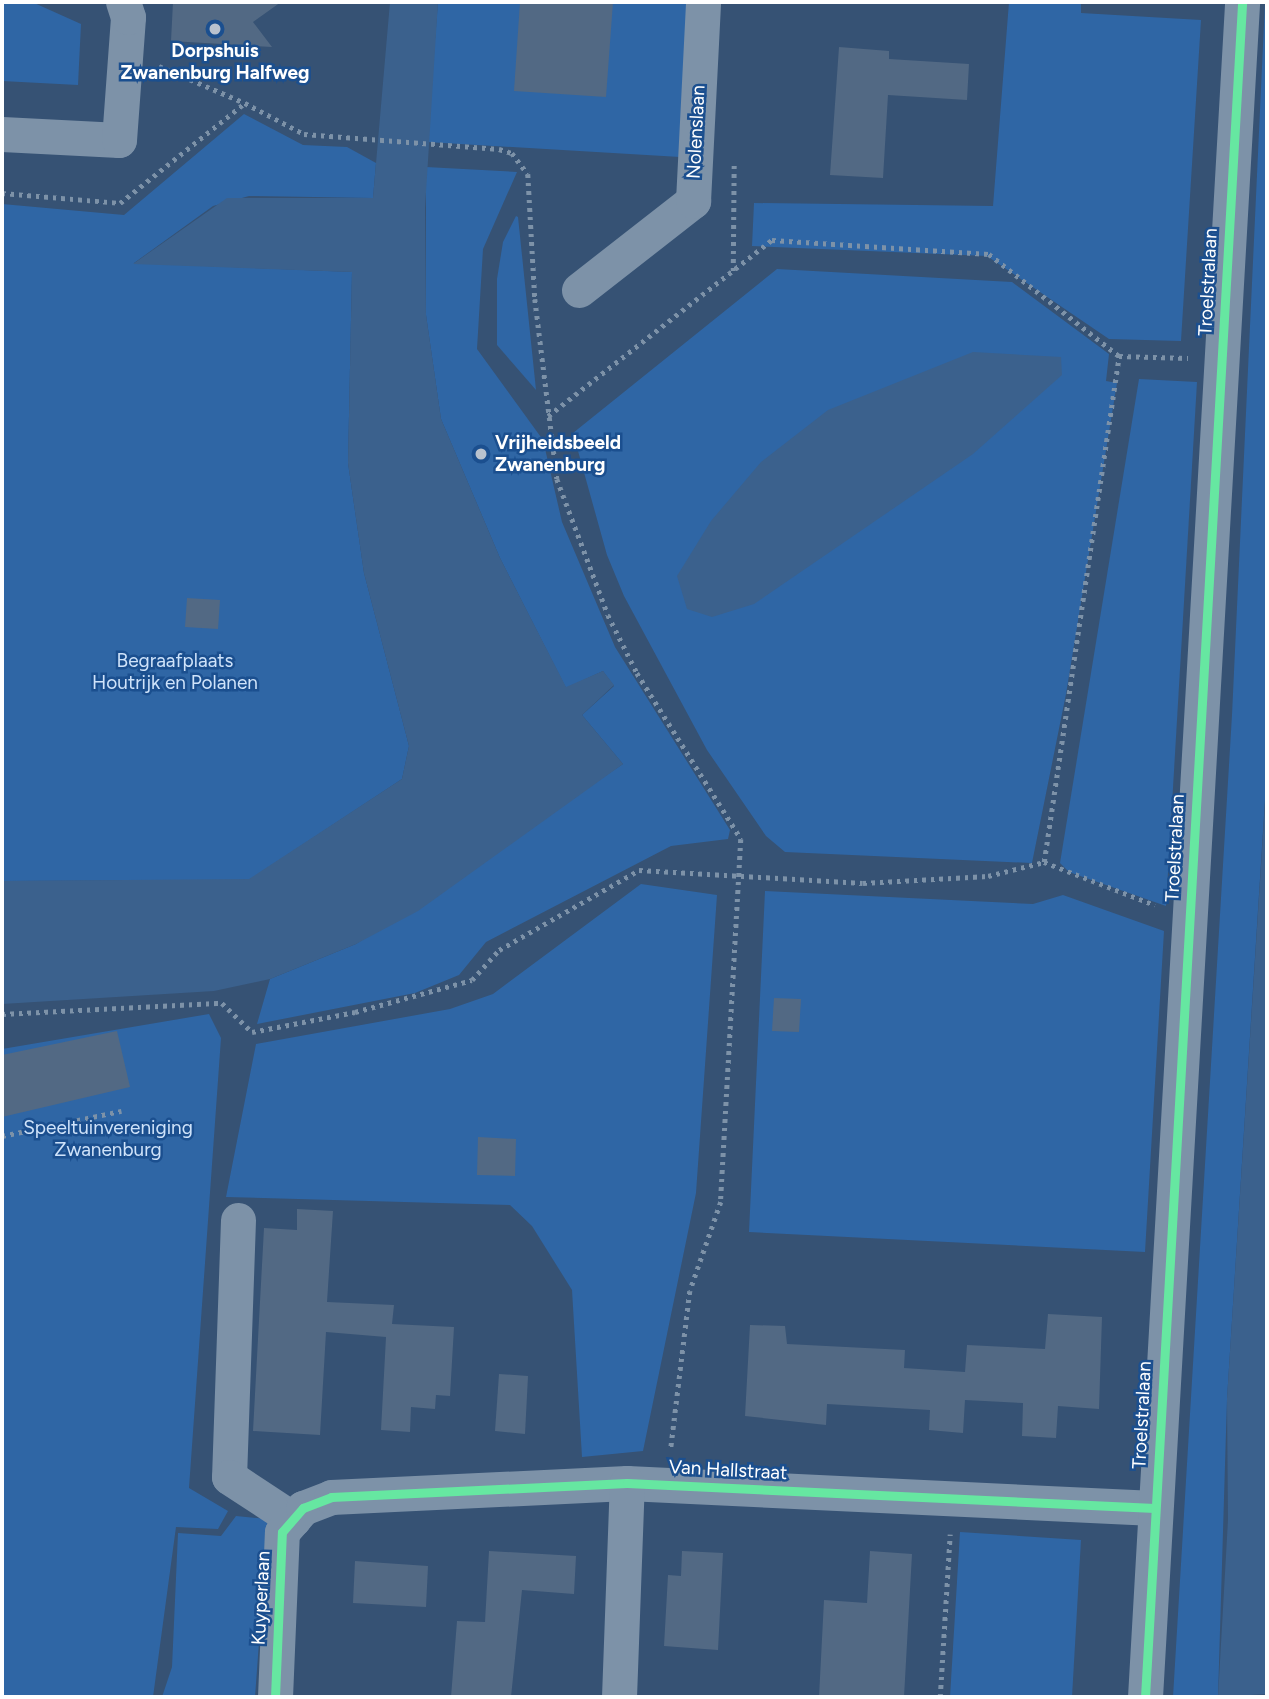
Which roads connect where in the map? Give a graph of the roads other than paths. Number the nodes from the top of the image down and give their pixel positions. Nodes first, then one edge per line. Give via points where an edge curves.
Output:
1 (123, 2) edge
2 (703, 2) edge
3 (1242, 2) edge
4 (2, 134) edge
5 (579, 290) dead end
6 (238, 1220) dead end
7 (627, 1483) junction
8 (1154, 1508) junction
9 (298, 1513) junction
10 (275, 1697) edge
11 (619, 1697) edge
12 (1145, 1697) edge

1 - 4 street via 128,17 119,140
2 - 5 street, Nolenslaan via 692,201
3 - 8 street, Troelstralaan
6 - 9 street via 229,1477
7 - 8 street, Van Hallstraat
7 - 9 street, Van Hallstraat via 331,1497
7 - 11 street
8 - 12 street, Troelstralaan
9 - 10 street, Kuyperlaan via 282,1532

